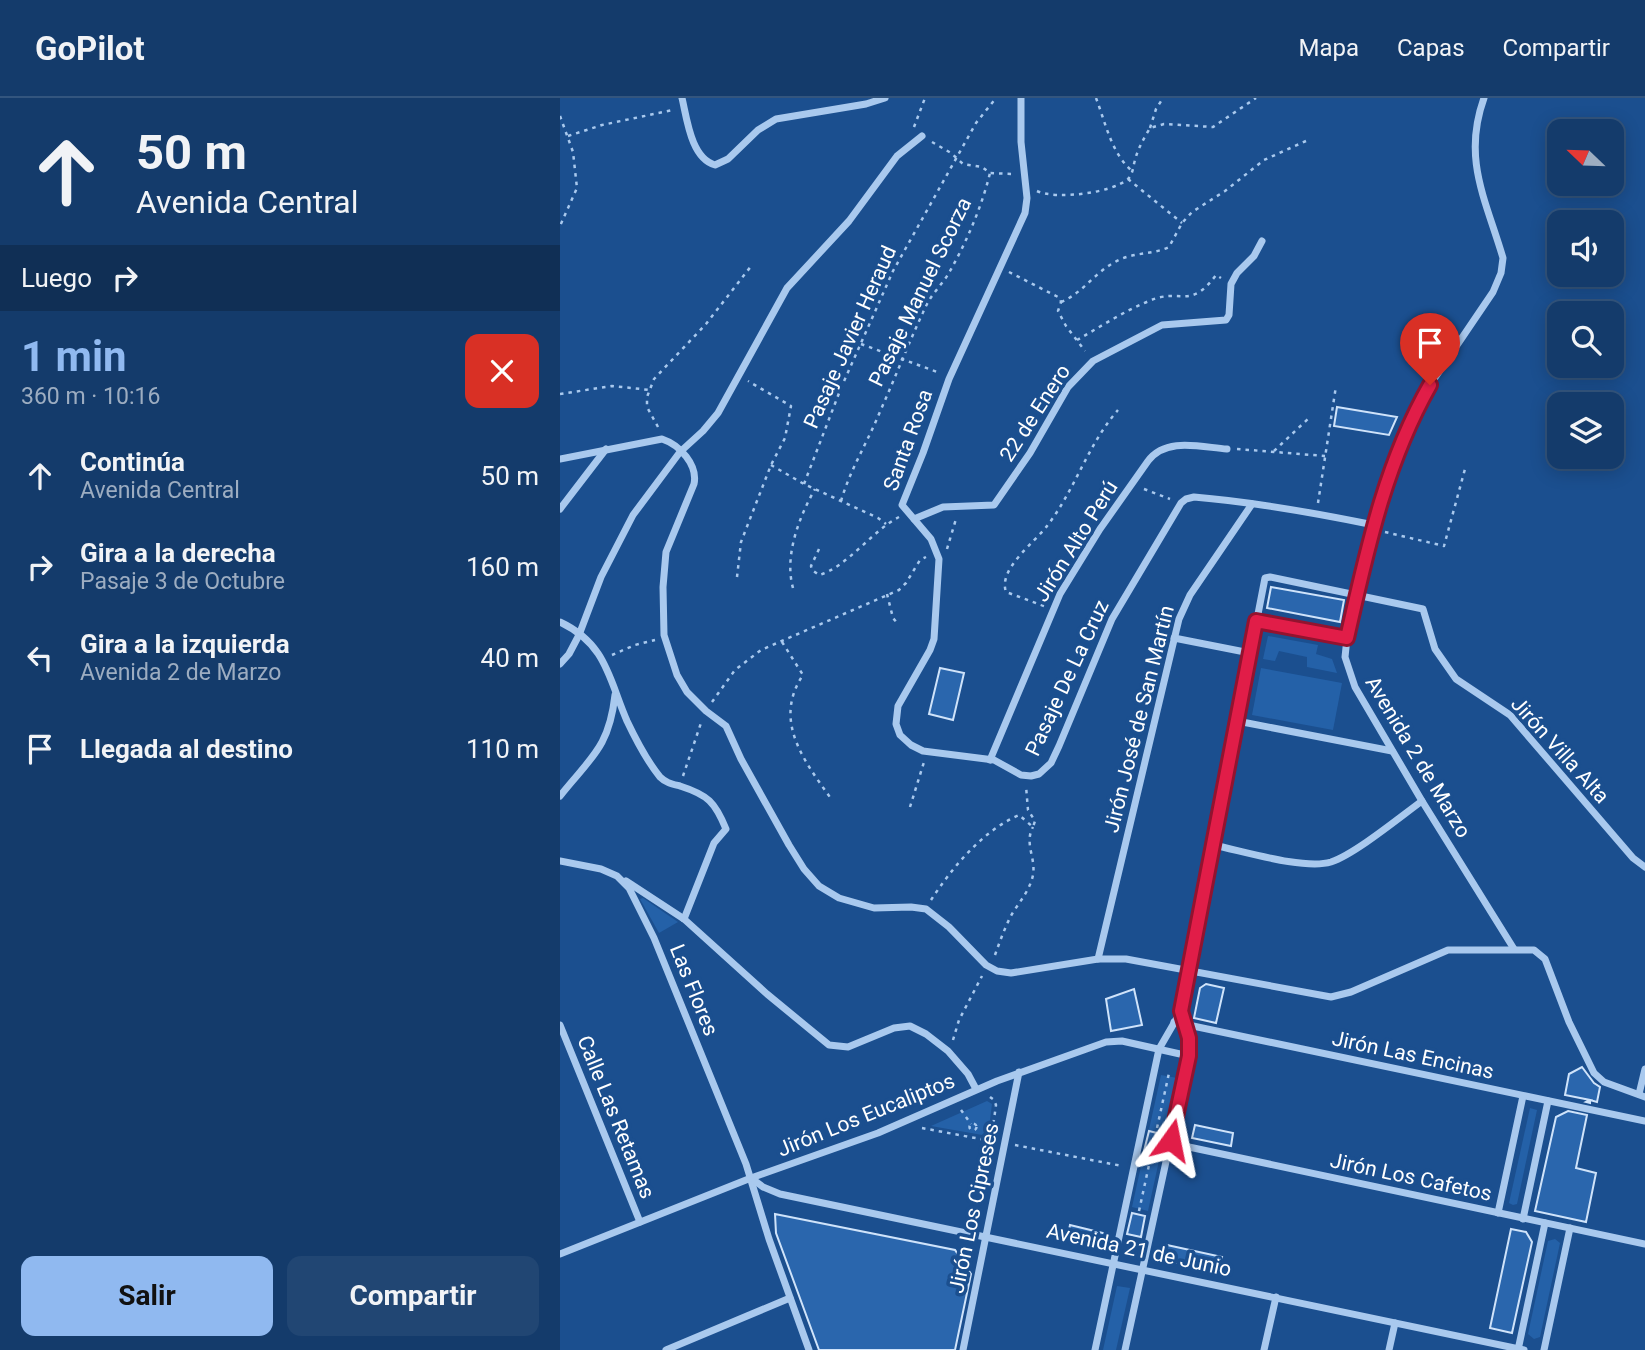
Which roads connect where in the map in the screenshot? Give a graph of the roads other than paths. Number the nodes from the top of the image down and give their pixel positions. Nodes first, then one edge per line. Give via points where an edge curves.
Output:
1 (682, 98) edge
2 (886, 98) edge
3 (1021, 98) edge
4 (1484, 98) edge
5 (922, 136) road end
6 (1262, 241) dead end
7 (606, 449) junction
8 (1227, 449) road end
9 (680, 452) junction
10 (560, 458) edge
11 (1252, 504) junction
12 (560, 509) edge
13 (914, 519) junction
14 (1374, 525) junction
15 (1357, 595) junction
16 (1256, 621) junction
17 (560, 622) edge
18 (579, 635) junction
19 (1174, 638) junction
20 (1347, 638) junction
21 (1250, 653) junction
22 (560, 664) edge
23 (616, 691) junction
24 (1237, 721) junction
25 (1392, 751) junction
26 (990, 760) junction
27 (560, 796) edge
28 (1422, 801) junction
29 (1213, 845) junction
30 (560, 861) edge
31 (1645, 867) edge
32 (618, 876) junction
33 (684, 919) junction
34 (1514, 949) junction
35 (1098, 959) junction
36 (1189, 970) junction
37 (1181, 1011) junction
38 (1174, 1022) junction
39 (1185, 1024) junction
40 (560, 1025) edge
41 (1159, 1049) junction
42 (1189, 1056) junction
43 (1645, 1069) edge
44 (1020, 1072) junction
45 (976, 1089) junction
46 (1523, 1096) junction
47 (1642, 1096) edge
48 (1548, 1101) junction
49 (1645, 1121) edge
50 (1167, 1141) junction
51 (751, 1178) junction
52 (1498, 1213) junction
53 (1523, 1219) junction
54 (640, 1222) junction
55 (1545, 1223) junction
56 (1570, 1228) junction
57 (986, 1236) junction
58 (1645, 1244) edge
59 (560, 1254) edge
60 (1114, 1262) junction
61 (1142, 1269) junction
62 (1276, 1297) junction
63 (790, 1298) junction
64 (1395, 1323) junction
65 (670, 1349) edge
66 (809, 1350) edge
67 (963, 1350) edge
68 (1094, 1350) edge
69 (1125, 1350) edge
70 (1264, 1350) edge
71 (1389, 1350) edge
72 (1520, 1350) edge
73 (1545, 1350) edge

1 - 2 street via 700,155 715,165 776,119
3 - 13 street, Santa Rosa via 1027,198 1022,222 948,379 902,505
4 - 14 street, Avenida 2 de Marzo via 1474,156 1503,265 1493,292 1407,427
5 - 9 street via 897,156 849,221 787,288 718,414
6 - 13 street, 22 de Enero via 1234,278 1226,320 1162,325 1093,361 1073,379 997,503 937,508
7 - 9 street via 664,440
7 - 10 street
7 - 12 street
8 - 26 street, Jirón Alto Perú via 1176,445 1152,456 1100,529 1052,609
9 - 18 street via 625,529
9 - 35 street via 695,475 664,563 665,637 682,684 726,726 804,869 819,886 839,898 874,908 926,909 997,971 1011,973
11 - 14 street
11 - 19 street, Jirón José de San Martín via 1185,603
11 - 26 street, Pasaje De La Cruz via 1194,497 1181,503 1112,619 1051,763 1039,774 1026,776
13 - 26 street, Santa Rosa via 931,539 939,565 933,644 898,706 898,731 907,742 928,752
14 - 15 street, Avenida 2 de Marzo
15 - 16 street via 1265,578
15 - 20 street, Avenida 2 de Marzo
15 - 31 street, Jirón Villa Alta via 1423,610 1435,649 1456,679 1510,715
16 - 20 street
16 - 21 street
17 - 18 street
18 - 22 street
18 - 23 street via 604,660
19 - 21 street
19 - 35 street, Jirón José de San Martín
20 - 25 street, Avenida 2 de Marzo via 1350,678
21 - 24 street
23 - 27 street via 607,737
23 - 33 street via 628,723 663,781 710,800 726,829 714,844
24 - 25 street
24 - 29 street
25 - 28 street, Avenida 2 de Marzo
28 - 29 street via 1346,854 1323,863 1306,864
28 - 34 street, Avenida 2 de Marzo
29 - 36 street
30 - 32 street
32 - 33 street
32 - 51 street, Las Flores via 654,938
33 - 45 street via 829,1045 848,1047 910,1026 948,1051
34 - 36 street via 1442,952 1331,997
34 - 47 street via 1534,950 1545,959 1598,1078
35 - 36 street
36 - 37 street
37 - 38 street
37 - 39 street
38 - 39 street, Jirón Las Encinas
38 - 41 street
39 - 42 street
39 - 46 street, Jirón Las Encinas
40 - 54 street, Calle Las Retamas
41 - 42 street, Jirón Los Eucaliptos
41 - 44 street, Jirón Los Eucaliptos via 1114,1040
41 - 60 street
42 - 50 street
43 - 47 street
44 - 45 street, Jirón Los Eucaliptos
44 - 57 street, Jirón Los Cipreses
45 - 51 street, Jirón Los Eucaliptos via 878,1133
46 - 48 street, Jirón Las Encinas
46 - 52 street
48 - 49 street, Jirón Las Encinas
48 - 53 street
50 - 52 street, Jirón Los Cafetos
50 - 61 street
51 - 54 street, Jirón Los Eucaliptos
51 - 57 street, Avenida 21 de Junio via 780,1194
51 - 63 street, Las Flores
52 - 53 street, Jirón Los Cafetos
53 - 55 street, Jirón Los Cafetos
54 - 59 street, Jirón Los Eucaliptos
55 - 56 street, Jirón Los Cafetos
55 - 72 street
56 - 58 street, Jirón Los Cafetos
56 - 73 street
57 - 60 street, Avenida 21 de Junio
57 - 67 street, Jirón Los Cipreses
60 - 61 street, Avenida 21 de Junio
60 - 68 street
61 - 62 street, Avenida 21 de Junio
61 - 69 street
62 - 64 street, Avenida 21 de Junio
62 - 70 street
63 - 65 street
63 - 66 street, Las Flores
64 - 71 street
64 - 72 street, Avenida 21 de Junio

